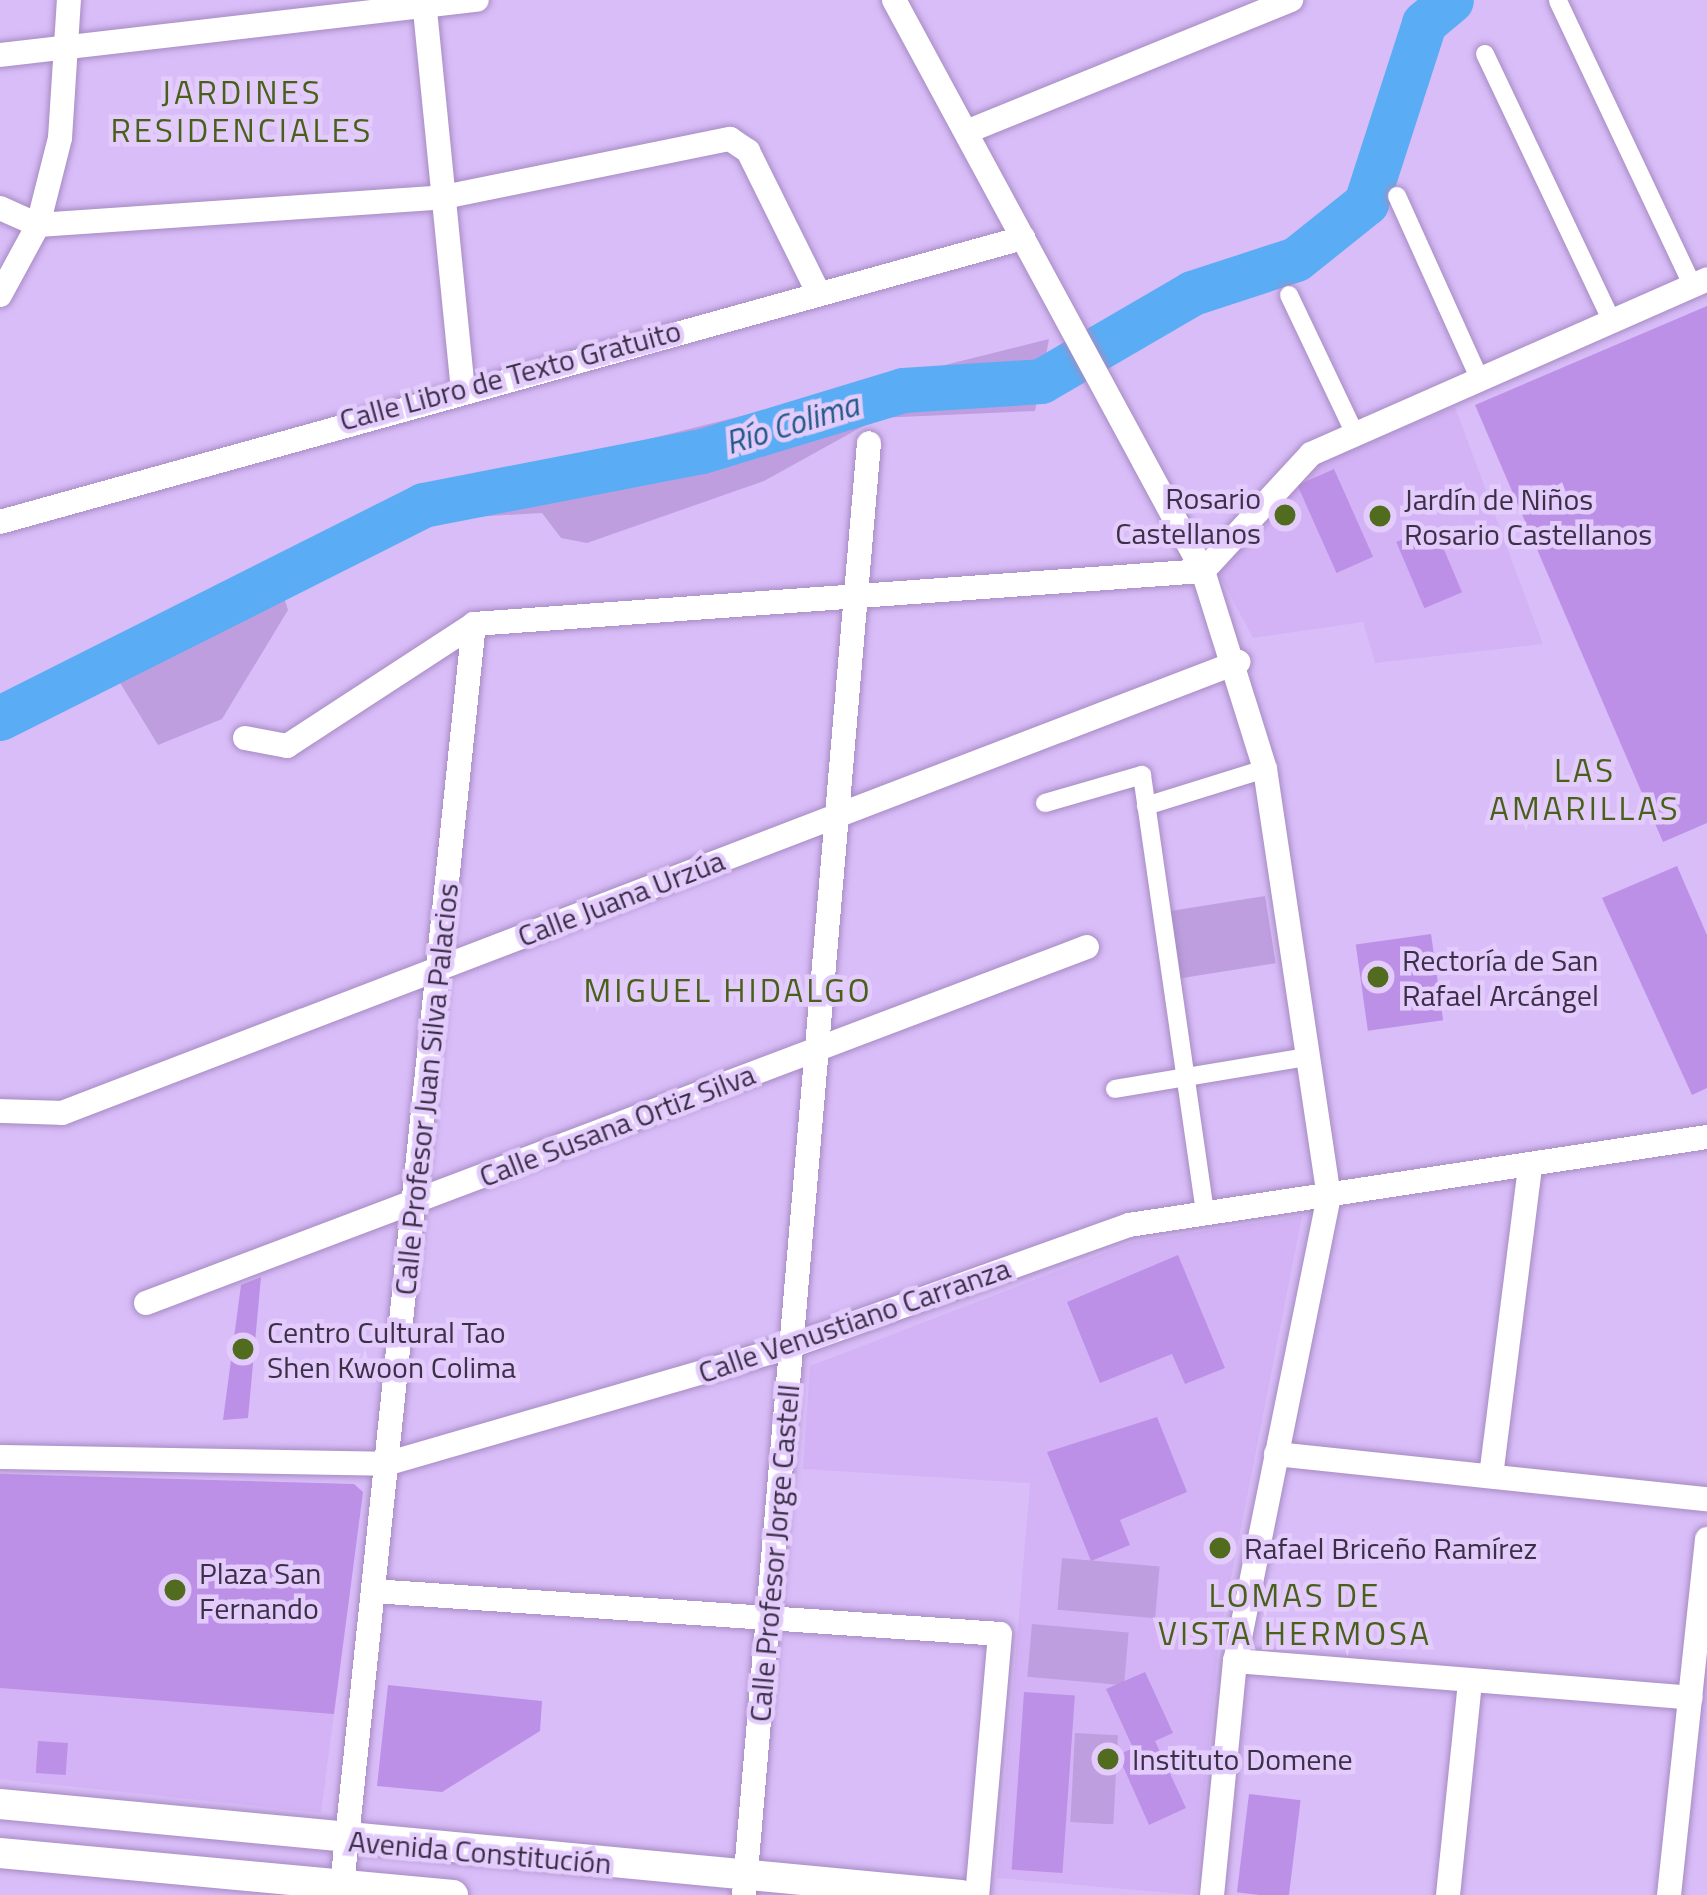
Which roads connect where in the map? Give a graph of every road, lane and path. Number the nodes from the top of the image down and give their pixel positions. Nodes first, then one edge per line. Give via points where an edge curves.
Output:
1 (69, 0) edge
2 (477, 0) edge
3 (894, 0) edge
4 (1291, 0) edge
5 (1558, 1) edge
6 (424, 3) edge
7 (66, 47) junction
8 (1485, 54) dead end
9 (0, 55) edge
10 (966, 132) junction
11 (1396, 196) dead end
12 (444, 197) junction
13 (0, 208) edge
14 (38, 225) junction
15 (1023, 238) junction
16 (1700, 282) edge
17 (817, 290) junction
18 (0, 295) edge
19 (1289, 295) dead end
20 (1612, 321) junction
21 (1479, 377) junction
22 (464, 389) junction
23 (1354, 432) junction
24 (869, 442) dead end
25 (0, 522) edge
26 (1202, 571) junction
27 (856, 596) junction
28 (474, 624) junction
29 (1238, 662) junction
30 (245, 738) dead end
31 (1265, 769) junction
32 (1045, 803) dead end
33 (1146, 806) junction
34 (839, 815) junction
35 (1088, 947) dead end
36 (439, 967) junction
37 (818, 1049) junction
38 (1307, 1057) junction
39 (1186, 1077) junction
40 (1115, 1089) dead end
41 (0, 1111) edge
42 (1707, 1137) edge
43 (1530, 1166) junction
44 (1329, 1196) junction
45 (414, 1201) junction
46 (1204, 1213) junction
47 (146, 1303) dead end
48 (791, 1346) junction
49 (1276, 1454) junction
50 (0, 1456) edge
51 (386, 1464) junction
52 (1491, 1476) junction
53 (1707, 1499) edge
54 (1707, 1539) edge
55 (373, 1591) junction
56 (768, 1617) junction
57 (1235, 1661) junction
58 (1470, 1681) junction
59 (1690, 1698) junction
60 (0, 1804) edge
61 (346, 1840) junction
62 (0, 1852) edge
63 (745, 1885) edge
64 (341, 1891) edge
65 (453, 1895) edge
66 (961, 1895) edge
67 (977, 1895) edge
68 (1212, 1895) edge
69 (1448, 1895) edge
70 (1669, 1895) edge

1 - 7 street
2 - 6 street
3 - 10 street
4 - 10 street
5 - 16 street
6 - 7 street
6 - 12 street
7 - 9 street
7 - 14 street
8 - 20 street
10 - 15 street
11 - 21 street
12 - 14 street
12 - 17 street via 730,139 748,151
12 - 22 street
13 - 14 street
14 - 18 street
15 - 17 street, Calle Libro de Texto Gratuito
15 - 26 street
16 - 20 street
17 - 22 street, Calle Libro de Texto Gratuito
19 - 23 street
20 - 21 street
21 - 23 street
22 - 25 street, Calle Libro de Texto Gratuito
23 - 26 street via 1311,454
24 - 27 street, Calle Profesor Jorge Castell
26 - 27 street
26 - 29 street
27 - 28 street
27 - 34 street, Calle Profesor Jorge Castell
28 - 30 street via 287,746
28 - 36 street, Calle Profesor Juan Silva Palacios
29 - 31 street
29 - 34 street, Calle Juana Urzúa
31 - 33 street
31 - 38 street
32 - 33 street via 1142,775
33 - 39 street
34 - 36 street, Calle Juana Urzúa
34 - 37 street, Calle Profesor Jorge Castell
35 - 37 street, Calle Susana Ortiz Silva
36 - 41 street, Calle Juana Urzúa via 62,1113
36 - 45 street, Calle Profesor Juan Silva Palacios
37 - 45 street, Calle Susana Ortiz Silva
37 - 48 street, Calle Profesor Jorge Castell
38 - 39 street
38 - 44 street
39 - 40 street
39 - 46 street
42 - 43 street, Calle Venustiano Carranza
43 - 44 street, Calle Venustiano Carranza
43 - 52 street
44 - 46 street, Calle Venustiano Carranza
44 - 49 street
45 - 47 street, Calle Susana Ortiz Silva
45 - 51 street, Calle Profesor Juan Silva Palacios
46 - 48 street, Calle Venustiano Carranza via 1130,1225
48 - 51 street, Calle Venustiano Carranza
48 - 56 street, Calle Profesor Jorge Castell
49 - 52 street
49 - 57 street
50 - 51 street, Calle Venustiano Carranza
51 - 55 street, Calle Profesor Juan Silva Palacios
52 - 53 street
54 - 59 street
55 - 56 street
55 - 61 street, Calle Profesor Juan Silva Palacios
56 - 63 street, Calle Profesor Jorge Castell
56 - 67 street via 1000,1634
57 - 58 street
57 - 68 street
58 - 59 street
58 - 69 street
59 - 70 street
60 - 61 street, Avenida Constitución
61 - 63 street, Avenida Constitución
61 - 64 street, Calle Profesor Juan Silva Palacios
62 - 64 street, Avenida Constitución
63 - 66 street, Avenida Constitución
64 - 65 street, Avenida Constitución

